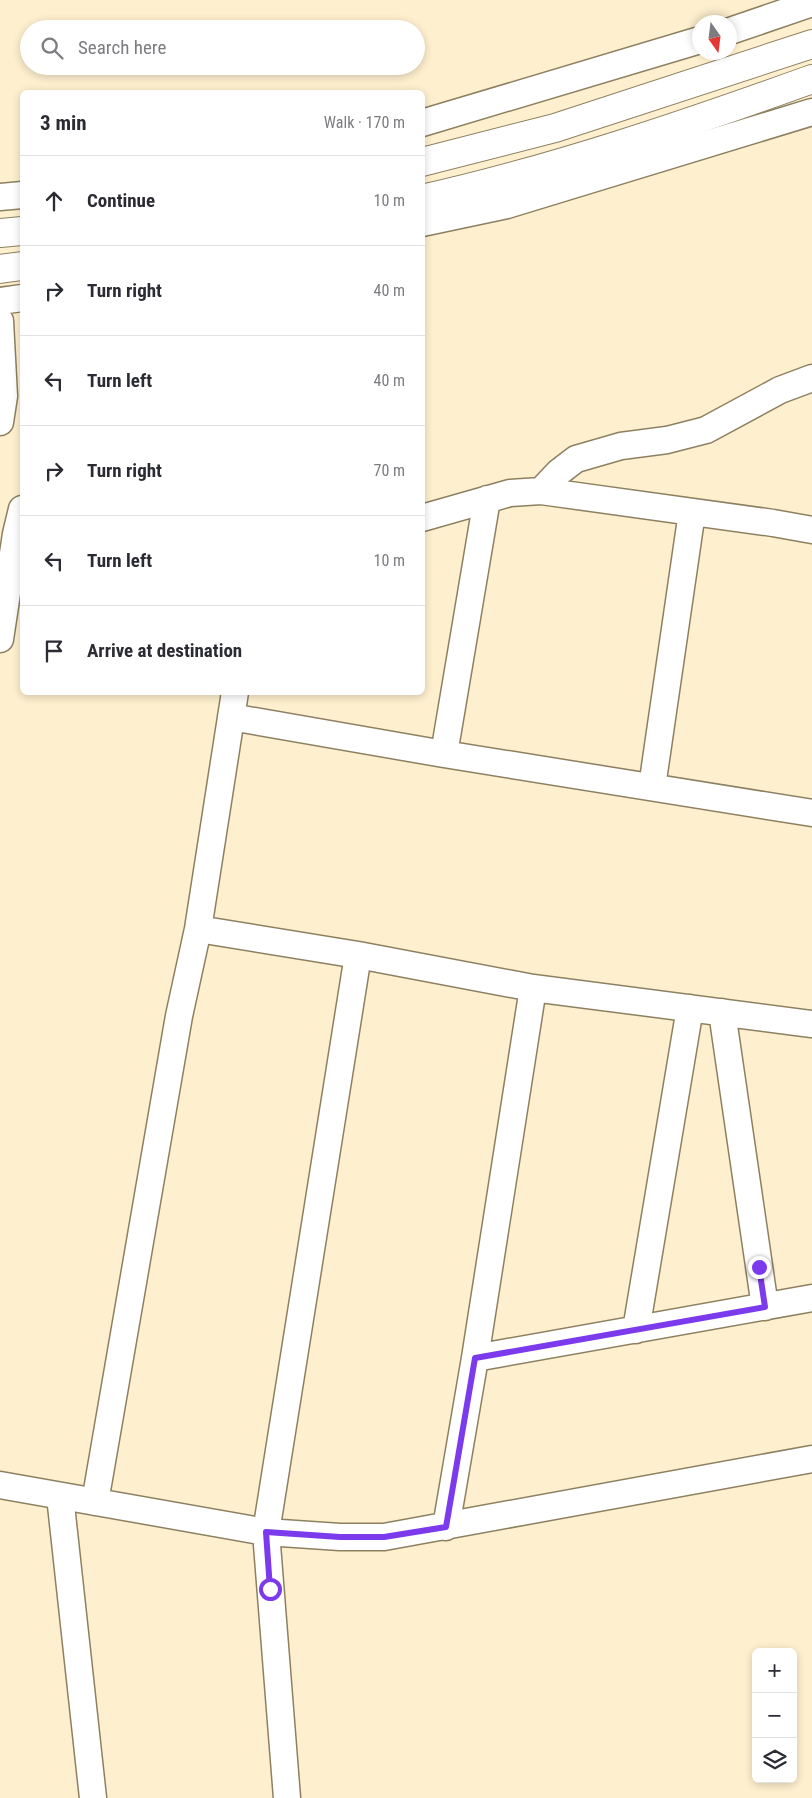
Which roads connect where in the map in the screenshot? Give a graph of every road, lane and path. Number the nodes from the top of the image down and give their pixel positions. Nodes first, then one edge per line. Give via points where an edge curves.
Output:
1 (812, 3) edge
2 (737, 29) edge
3 (692, 42) edge
4 (812, 44) edge
5 (812, 79) edge
6 (812, 112) edge
7 (425, 122) edge
8 (425, 161) edge
9 (20, 195) edge
10 (0, 197) edge
11 (425, 198) edge
12 (425, 222) edge
13 (20, 230) edge
14 (0, 233) edge
15 (20, 266) edge
16 (0, 269) edge
17 (20, 298) edge
18 (0, 301) edge
19 (0, 321) edge
20 (812, 378) edge
21 (13, 398) edge
22 (0, 422) edge
23 (541, 491) junction
24 (487, 499) junction
25 (692, 512) junction
26 (20, 514) edge
27 (425, 517) edge
28 (812, 530) edge
29 (13, 534) edge
30 (0, 639) edge
31 (233, 705) edge
32 (444, 754) junction
33 (652, 787) junction
34 (812, 813) edge
35 (198, 929) junction
36 (358, 954) junction
37 (533, 988) junction
38 (690, 1008) junction
39 (722, 1012) junction
40 (812, 1024) edge
41 (812, 1298) edge
42 (765, 1307) junction
43 (636, 1330) junction
44 (475, 1358) junction
45 (812, 1459) edge
46 (0, 1485) edge
47 (60, 1496) junction
48 (95, 1502) junction
49 (446, 1527) junction
50 (266, 1532) junction
51 (93, 1798) edge
52 (287, 1798) edge

1 - 2 street
3 - 7 street
4 - 8 highway via 555,128
5 - 11 highway via 582,158
6 - 12 street via 507,205
9 - 10 street
13 - 14 highway
15 - 16 highway
17 - 18 street
19 - 21 street
20 - 23 street via 780,390 706,430 667,440 621,446 576,459
21 - 22 street
23 - 24 street via 510,493
23 - 25 street
24 - 27 street
24 - 32 street
25 - 28 street
25 - 33 street
26 - 29 street
29 - 30 street
31 - 32 street
31 - 35 street
32 - 33 street
33 - 34 street
35 - 36 street
35 - 48 street via 179,1016
36 - 37 street
36 - 50 street
37 - 38 street
37 - 44 street
38 - 39 street
38 - 43 street
39 - 40 street
39 - 42 street
41 - 42 street
42 - 43 street
43 - 44 street
44 - 49 street
45 - 49 street
46 - 47 street
47 - 48 street
47 - 51 street
48 - 50 street
49 - 50 street via 384,1537
50 - 52 street

